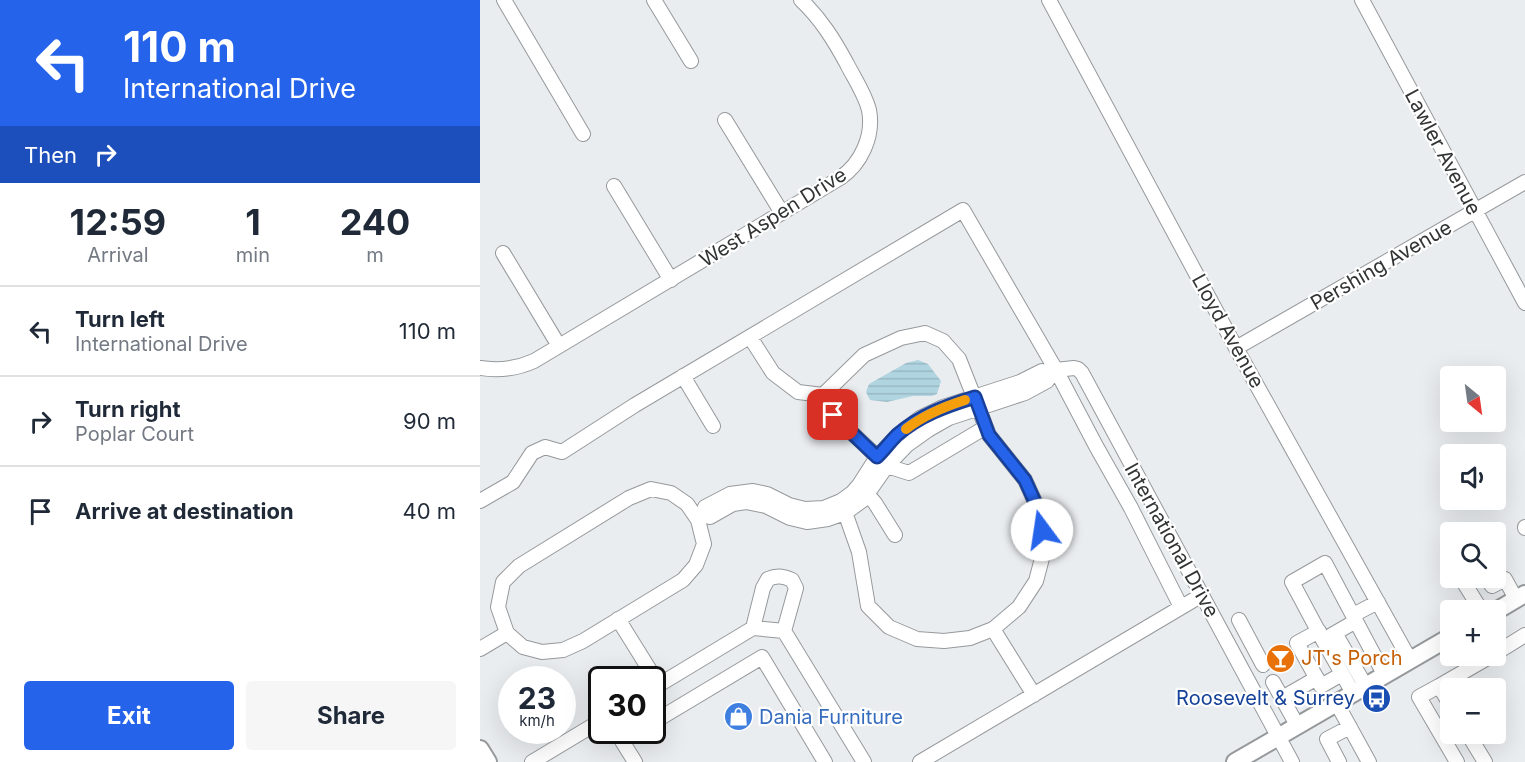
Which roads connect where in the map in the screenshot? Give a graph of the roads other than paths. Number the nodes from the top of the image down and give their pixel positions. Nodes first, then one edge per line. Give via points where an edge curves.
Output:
1 (504, 0) edge
2 (654, 0) edge
3 (801, 0) edge
4 (1049, 0) edge
5 (1362, 0) edge
6 (691, 61) dead end
7 (725, 120) dead end
8 (583, 134) dead end
9 (1525, 182) edge
10 (614, 186) dead end
11 (1475, 210) junction
12 (782, 213) junction
13 (503, 253) dead end
14 (670, 280) junction
15 (1525, 303) edge
16 (750, 337) junction
17 (560, 346) junction
18 (1236, 348) junction
19 (480, 368) edge
20 (1054, 371) junction
21 (683, 376) junction
22 (823, 395) junction
23 (977, 403) junction
24 (713, 426) dead end
25 (986, 427) junction
26 (882, 462) junction
27 (863, 489) junction
28 (480, 501) edge
29 (843, 507) junction
30 (700, 518) junction
31 (895, 535) dead end
32 (1339, 560) junction
33 (1506, 580) edge
34 (1467, 588) edge
35 (1483, 588) edge
36 (1202, 595) junction
37 (1521, 596) edge
38 (1473, 597) junction
39 (1475, 600) edge
40 (1378, 602) junction
41 (1506, 605) edge
42 (1181, 608) junction
43 (1355, 618) junction
44 (618, 619) junction
45 (1239, 620) dead end
46 (753, 628) junction
47 (993, 629) junction
48 (784, 631) junction
49 (507, 633) junction
50 (1326, 635) junction
51 (1525, 635) edge
52 (1440, 643) edge
53 (1506, 647) edge
54 (480, 649) edge
55 (1410, 660) junction
56 (1263, 665) dead end
57 (644, 666) edge
58 (1474, 666) edge
59 (1342, 674) junction
60 (1384, 674) junction
61 (1317, 678) junction
62 (666, 681) edge
63 (1273, 682) dead end
64 (1439, 686) joint
65 (1359, 689) junction
66 (1034, 695) junction
67 (1282, 698) junction
68 (1336, 702) junction
69 (666, 715) edge
70 (1297, 725) junction
71 (1350, 727) junction
72 (588, 728) edge
73 (1278, 736) junction
74 (624, 744) edge
75 (1474, 744) edge
76 (480, 749) edge
77 (488, 762) edge
78 (532, 762) edge
79 (635, 762) edge
80 (825, 762) edge
81 (864, 762) edge
82 (920, 762) edge
83 (1235, 762) edge
84 (1292, 762) edge
85 (1339, 762) edge
86 (1369, 762) edge
87 (1457, 762) edge
88 (1485, 762) edge

1 - 8 street
2 - 6 street
3 - 12 street, West Aspen Drive via 835,42 867,103 870,118 867,141 851,170
4 - 18 street, Lloyd Avenue
5 - 11 street, Lawler Avenue
7 - 12 street
9 - 11 street, Pershing Avenue
10 - 14 street
11 - 15 street, Lawler Avenue
11 - 18 street, Pershing Avenue
12 - 14 street, West Aspen Drive
13 - 17 street
14 - 17 street, West Aspen Drive
16 - 20 street via 963,210
16 - 21 street
16 - 22 street via 773,373 798,392
17 - 19 street, West Aspen Drive via 519,367
18 - 32 street, Lloyd Avenue
20 - 23 street via 1047,381 1025,393
20 - 36 street, International Drive via 1074,368 1082,373
20 - 42 street via 1131,508
21 - 24 street
21 - 28 street via 562,452 545,447 532,453 513,482
22 - 23 street via 864,355 925,333 943,341 959,359
22 - 26 street via 833,415
23 - 25 street
23 - 26 street
25 - 26 street via 909,473
25 - 47 street via 1025,480 1040,513 1045,547 1036,581 1019,608
26 - 27 street
27 - 29 street via 863,500
27 - 31 street
29 - 30 street via 828,519 807,522 746,502
29 - 47 street via 859,552 868,606 889,627 917,639 944,641 970,638
30 - 44 street via 704,544 696,565 683,580
30 - 49 street via 670,493 651,489 629,498 519,566 503,582 498,607
32 - 40 street, Lloyd Avenue
32 - 43 street
32 - 50 street via 1325,563 1292,582
33 - 37 street
34 - 38 street
35 - 38 street
36 - 42 street
36 - 73 street, International Drive
37 - 41 main road
38 - 39 street
40 - 43 street
40 - 55 street, Lloyd Avenue
42 - 66 street
43 - 50 street
43 - 60 street
44 - 49 street via 563,650 542,652 523,647
44 - 57 street
45 - 56 street
46 - 48 street
46 - 48 street via 763,588 776,575 792,579 796,588
46 - 62 street
47 - 66 street
48 - 81 street
49 - 54 street
50 - 59 street
50 - 61 street via 1297,643
50 - 65 street
51 - 53 street
52 - 55 main road
55 - 60 main road
58 - 64 street
59 - 61 street via 1321,686
59 - 65 street
60 - 65 main road
61 - 67 street
63 - 67 street
64 - 87 street via 1419,697
65 - 68 main road
66 - 82 street
67 - 70 street
68 - 70 main road
68 - 71 street
69 - 80 street via 762,657
70 - 73 main road
71 - 85 street via 1327,739
71 - 86 street
72 - 78 street
73 - 83 main road
73 - 84 street, International Drive
74 - 79 street
75 - 88 street
76 - 77 main road

